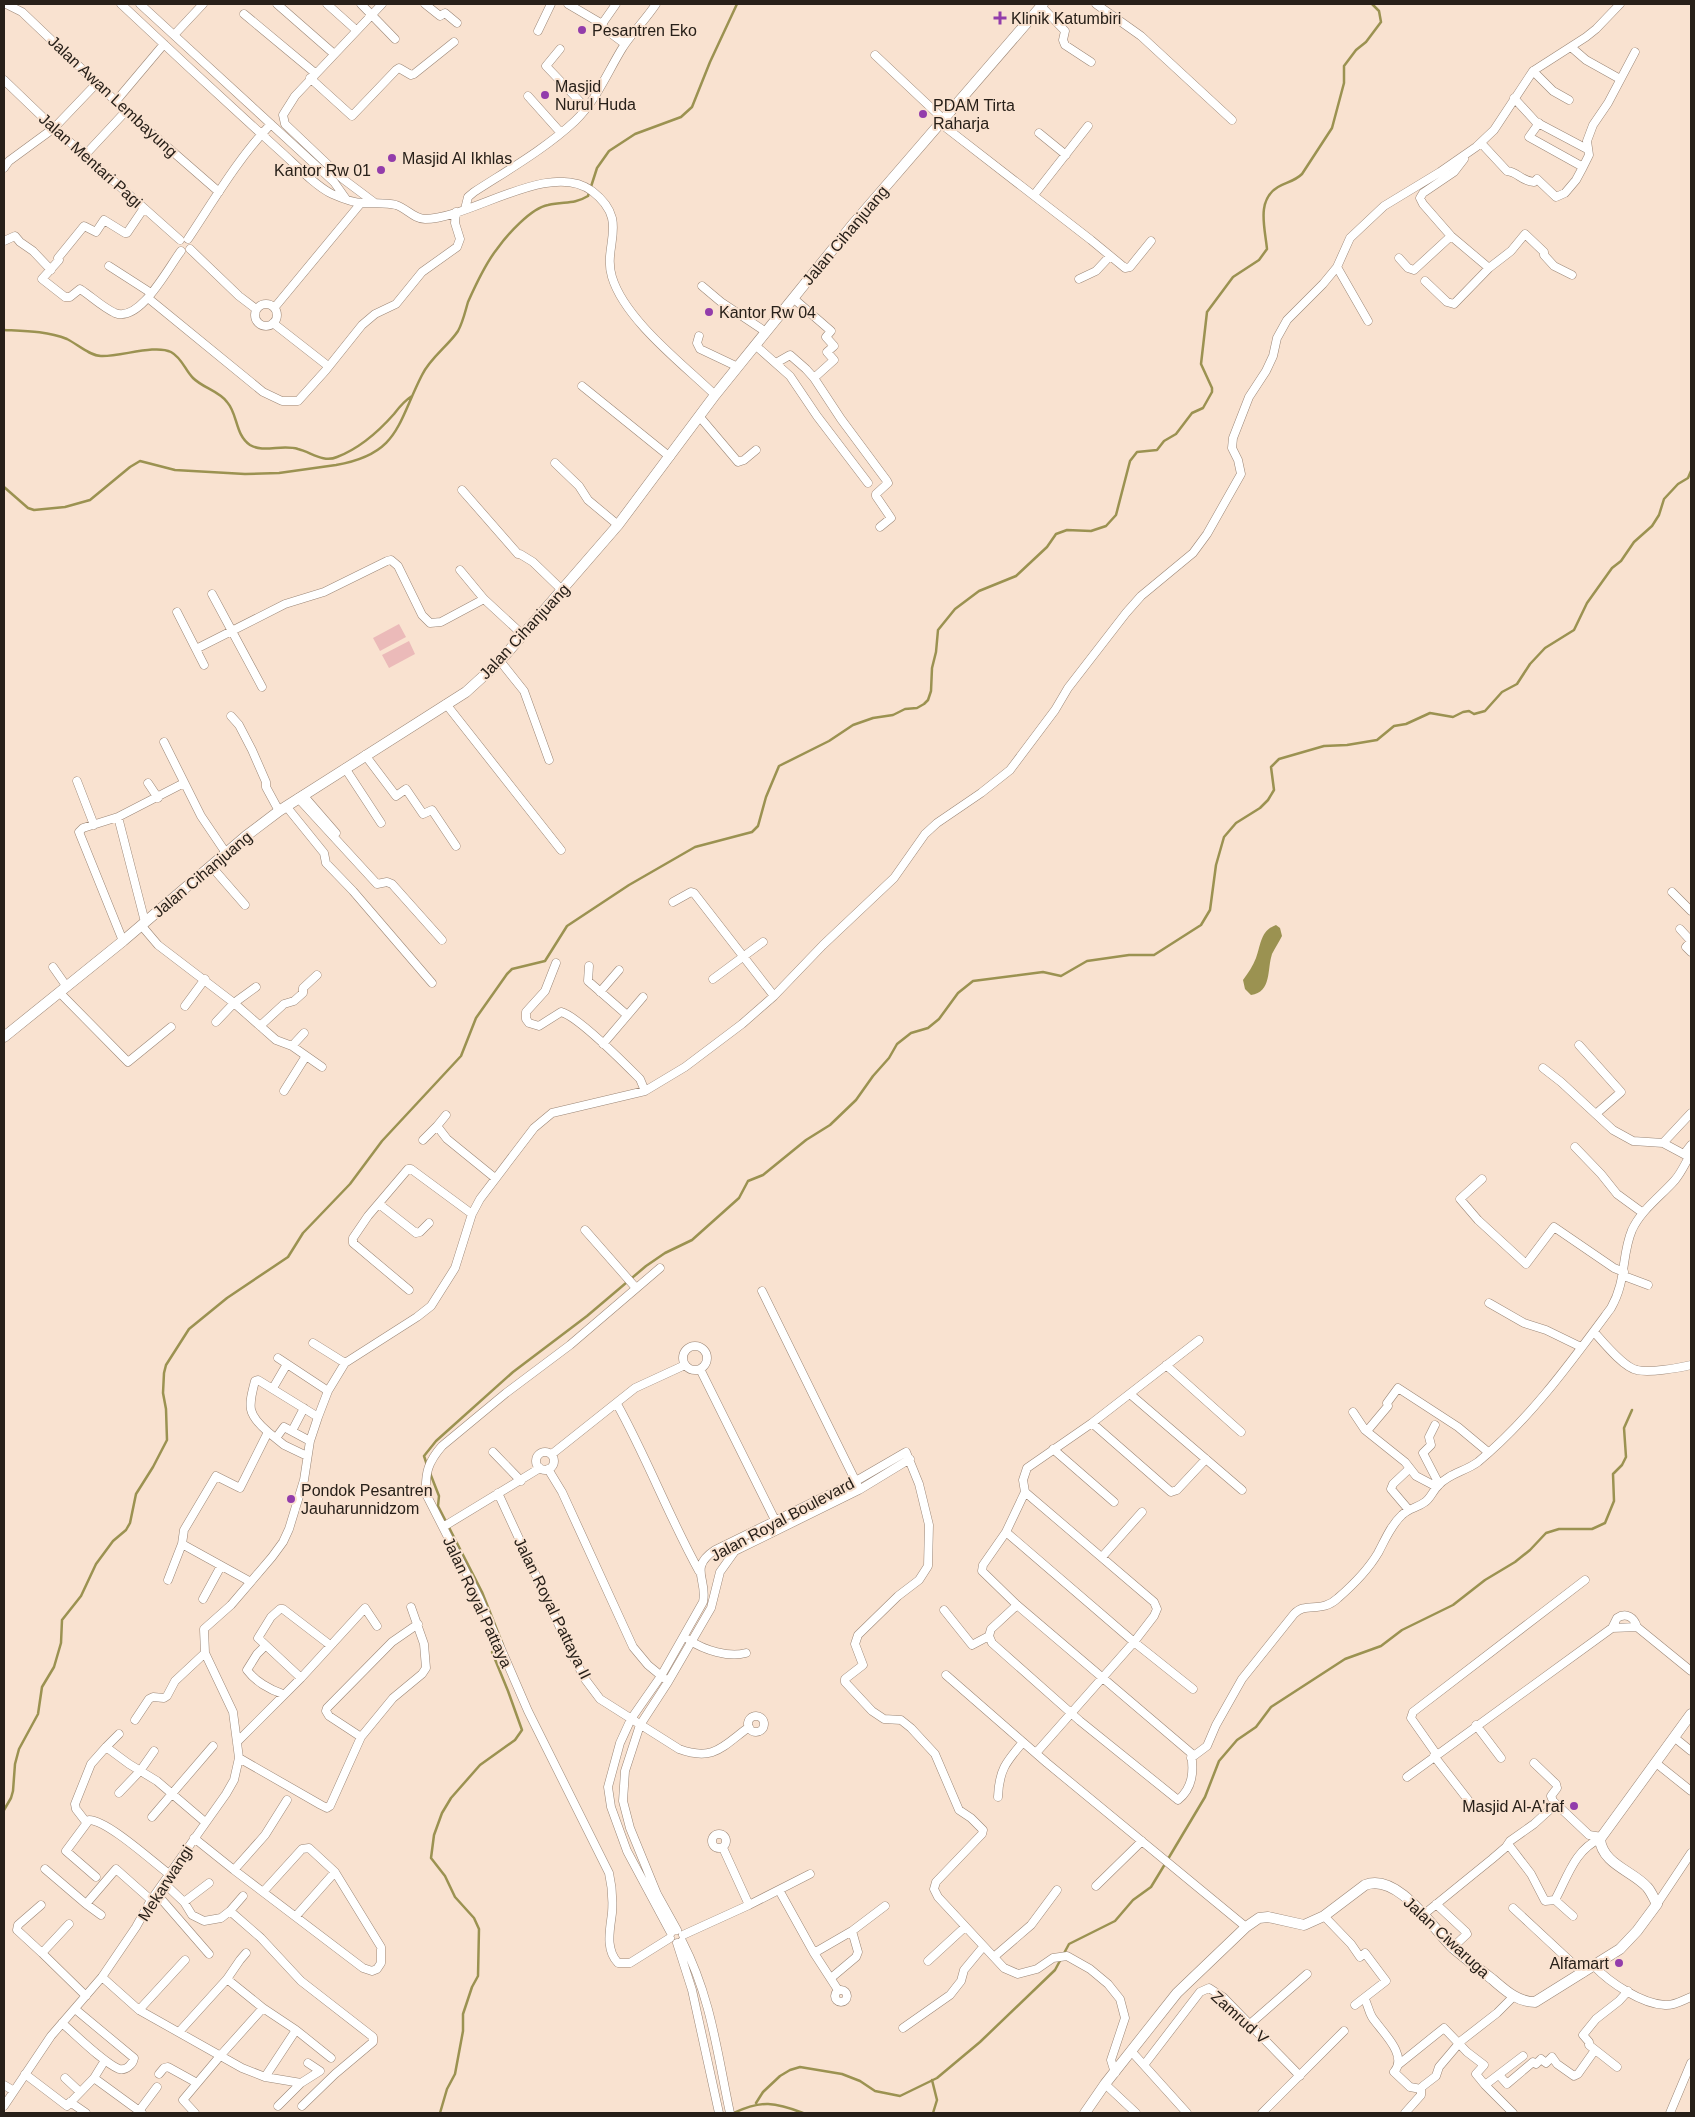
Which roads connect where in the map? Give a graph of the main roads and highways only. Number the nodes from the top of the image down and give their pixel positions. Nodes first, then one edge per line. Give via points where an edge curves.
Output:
1 (1042, 5) edge
2 (4, 1037) edge
3 (1691, 1714) edge
4 (1084, 2113) edge

1 - 2 main road, Jalan Cihanjuang via 854,223 715,394 618,525 500,661 466,692 282,808
3 - 4 main road, Jalan Ciwaruga via 1601,1838 1600,1844 1606,1855 1648,1887 1657,1904 1620,1949 1535,2002 1528,2002 1514,1996 1453,1947 1408,1899 1389,1885 1373,1882 1324,1916 1304,1925 1268,1917 1259,1918 1246,1927 1177,1993

